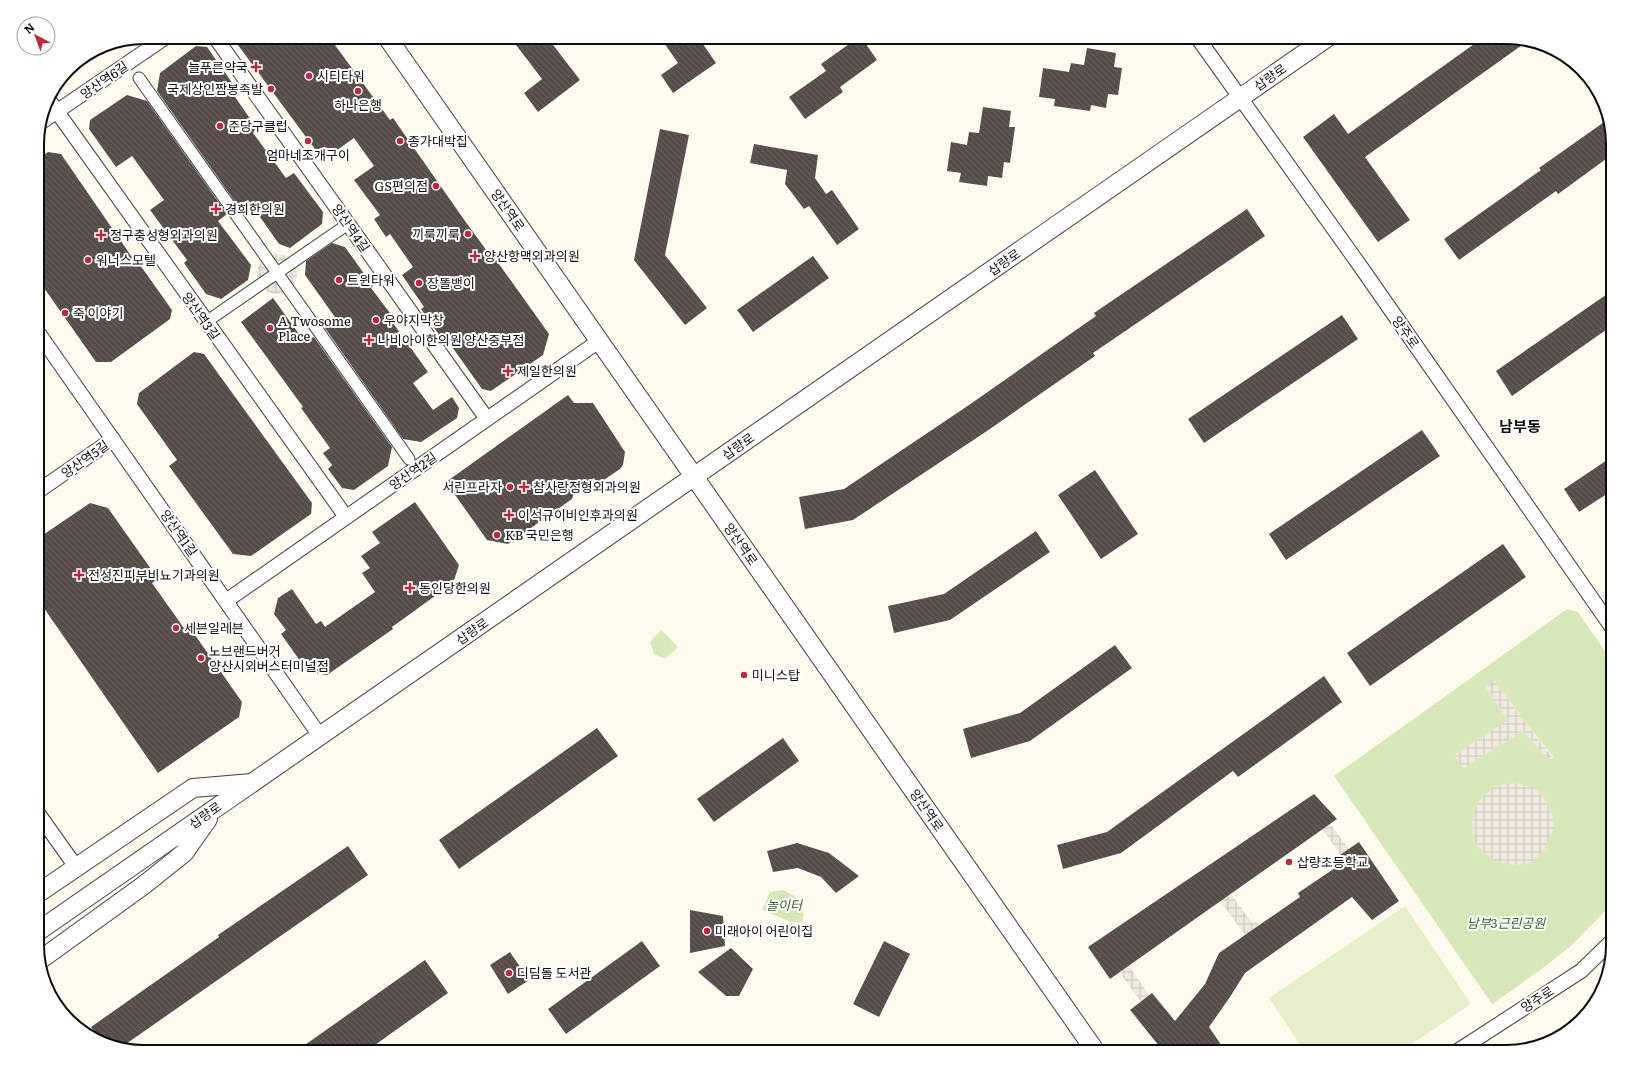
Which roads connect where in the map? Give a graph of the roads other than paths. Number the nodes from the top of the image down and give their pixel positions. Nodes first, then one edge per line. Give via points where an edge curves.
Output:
1 (156, 44) edge
2 (220, 44) edge
3 (392, 44) edge
4 (1202, 44) edge
5 (1318, 44) edge
6 (139, 78) dead end
7 (1241, 98) junction
8 (52, 105) edge
9 (58, 113) junction
10 (47, 119) edge
11 (348, 224) junction
12 (277, 273) junction
13 (206, 322) junction
14 (44, 341) edge
15 (599, 341) junction
16 (487, 419) junction
17 (113, 439) junction
18 (409, 459) dead end
19 (694, 477) junction
20 (44, 487) edge
21 (346, 517) junction
22 (226, 601) junction
23 (1606, 619) edge
24 (320, 736) junction
25 (252, 783) junction
26 (214, 809) junction
27 (44, 822) edge
28 (76, 867) junction
29 (44, 889) edge
30 (44, 927) edge
31 (1606, 947) edge
32 (45, 957) edge
33 (1091, 1045) edge
34 (1467, 1045) edge

1 - 9 street, 양산역6길
2 - 11 street, 양산역4길
3 - 15 street, 양산역로
4 - 7 street, 양주로
5 - 7 street, 삽량로
6 - 12 street
7 - 19 street, 삽량로
7 - 23 street, 양주로
8 - 9 street, 양산역3길
9 - 10 street, 양산역6길
9 - 13 street, 양산역3길
11 - 12 street
11 - 16 street, 양산역4길
12 - 13 street
12 - 18 street
13 - 21 street, 양산역3길
14 - 17 street, 양산역1길
15 - 16 street, 양산역2길
15 - 19 street, 양산역로
16 - 21 street, 양산역2길
17 - 20 street, 양산역5길
17 - 22 street, 양산역1길
19 - 24 street, 삽량로
19 - 33 street, 양산역로
21 - 22 street, 양산역2길
22 - 24 street, 양산역1길
24 - 25 street, 삽량로
25 - 26 street, 삽량로
25 - 28 street via 193,788
26 - 30 street, 삽량로
26 - 32 street via 184,853
27 - 28 street
28 - 29 street
31 - 34 street, 양주로 via 1581,971

